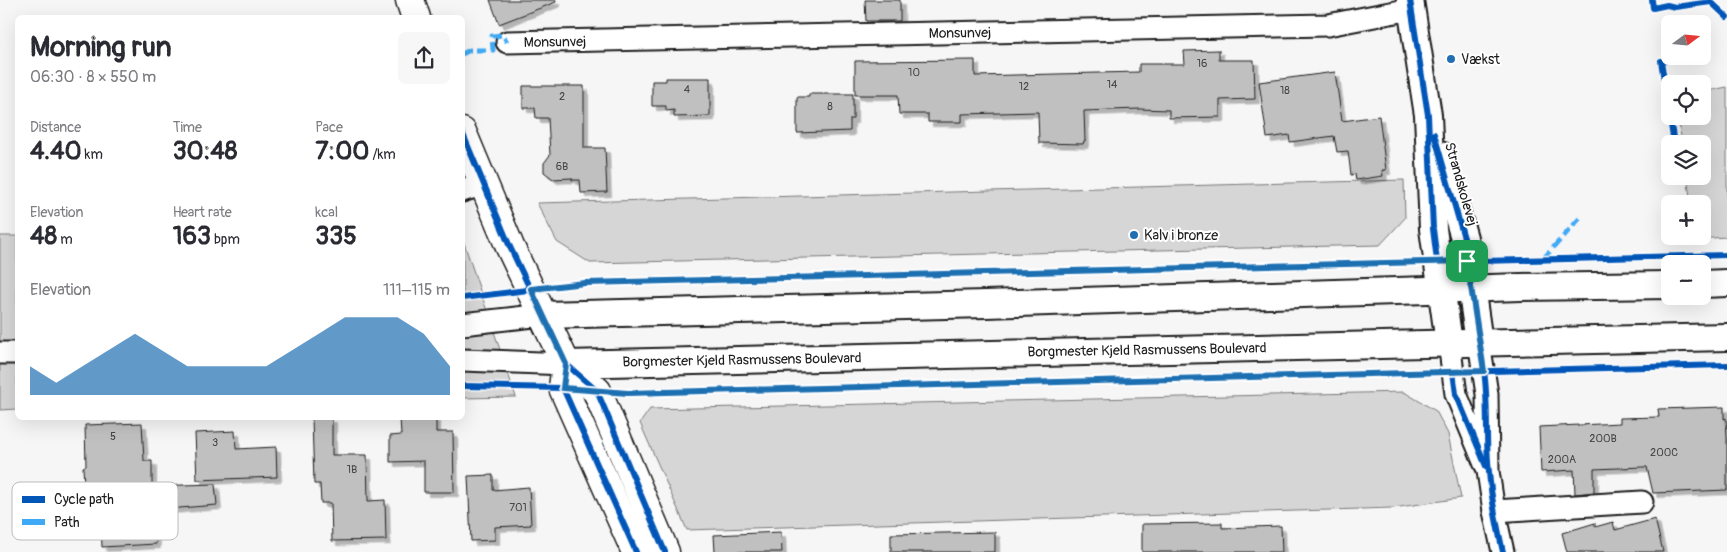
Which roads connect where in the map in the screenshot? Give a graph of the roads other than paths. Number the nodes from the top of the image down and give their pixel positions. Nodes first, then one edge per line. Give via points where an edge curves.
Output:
1 (410, 0) edge
2 (1411, 4) edge
3 (415, 15) edge
4 (507, 42) dead end
5 (1428, 115) junction
6 (465, 147) edge
7 (473, 188) edge
8 (1727, 283) edge
9 (1711, 284) edge
10 (1661, 285) edge
11 (1472, 289) junction
12 (1441, 290) junction
13 (543, 315) junction
14 (465, 324) edge
15 (1727, 337) edge
16 (1479, 342) junction
17 (1449, 343) junction
18 (0, 353) edge
19 (15, 353) edge
20 (465, 360) edge
21 (566, 364) junction
22 (1488, 471) junction
23 (1642, 502) dead end
24 (1494, 511) junction
25 (636, 552) edge
26 (665, 552) edge
27 (1503, 552) edge

1 - 3 main road
2 - 4 street, Monsunvej via 1328,25
2 - 5 street, Strandskolevej
5 - 11 street, Strandskolevej via 1464,238
5 - 12 street, Strandskolevej via 1433,229
6 - 7 main road
7 - 13 main road via 510,247
8 - 9 street
10 - 11 street
11 - 12 street
11 - 16 street, Strandskolevej
12 - 13 street
12 - 17 street, Strandskolevej
13 - 14 street
13 - 21 main road
15 - 16 street, Borgmester Kjeld Rasmussens Boulevard
16 - 17 street, Borgmester Kjeld Rasmussens Boulevard
16 - 22 street, Strandskolevej via 1487,394
17 - 21 street, Borgmester Kjeld Rasmussens Boulevard
17 - 22 street, Strandskolevej via 1456,394
18 - 19 street
20 - 21 street
21 - 25 main road via 563,388
21 - 26 main road via 596,391
22 - 24 street, Strandskolevej
23 - 24 street
24 - 27 street, Strandskolevej

